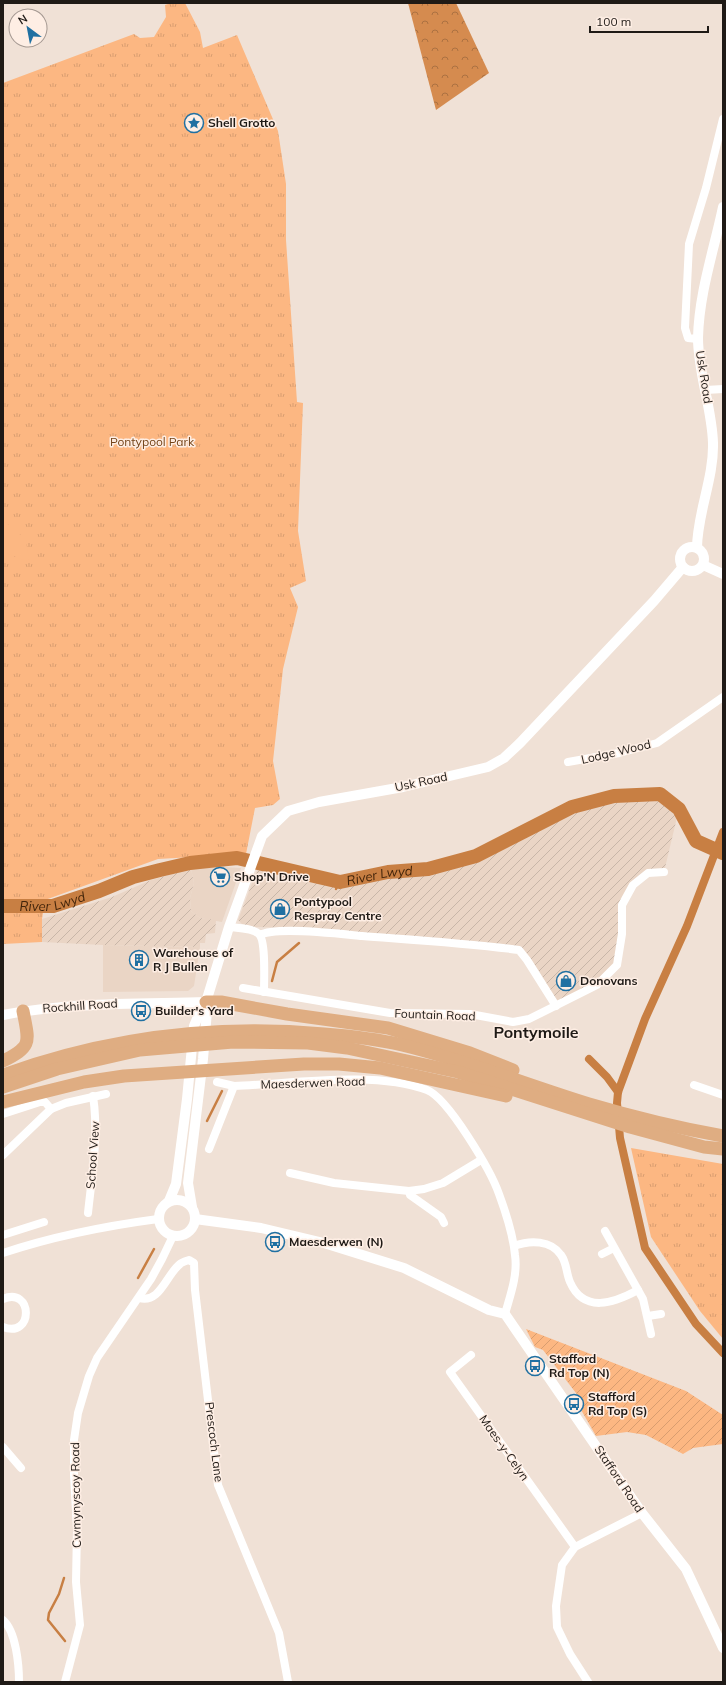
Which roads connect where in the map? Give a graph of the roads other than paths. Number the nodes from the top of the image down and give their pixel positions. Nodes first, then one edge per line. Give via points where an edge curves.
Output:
1 (723, 119) edge
2 (723, 207) edge
3 (721, 228) edge
4 (698, 339) junction
5 (723, 389) edge
6 (706, 390) junction
7 (697, 548) junction
8 (703, 565) junction
9 (682, 567) junction
10 (723, 574) edge
11 (723, 697) edge
12 (568, 762) dead end
13 (664, 872) dead end
14 (229, 927) junction
15 (260, 935) junction
16 (243, 988) dead end
17 (264, 992) junction
18 (206, 1002) junction
19 (556, 1006) junction
20 (23, 1011) junction
21 (3, 1015) edge
22 (233, 1037) junction
23 (173, 1041) junction
24 (3, 1061) edge
25 (196, 1072) junction
26 (3, 1075) edge
27 (217, 1082) dead end
28 (694, 1085) dead end
29 (234, 1086) junction
30 (3, 1088) edge
31 (548, 1090) junction
32 (106, 1094) dead end
33 (723, 1095) edge
34 (93, 1096) junction
35 (3, 1102) edge
36 (51, 1109) junction
37 (587, 1109) junction
38 (3, 1114) edge
39 (632, 1122) junction
40 (723, 1136) edge
41 (209, 1149) dead end
42 (723, 1149) edge
43 (3, 1155) edge
44 (481, 1160) junction
45 (290, 1173) dead end
46 (409, 1191) junction
47 (169, 1201) junction
48 (192, 1207) junction
49 (88, 1213) dead end
50 (158, 1219) junction
51 (195, 1219) junction
52 (44, 1222) dead end
53 (444, 1223) dead end
54 (605, 1231) dead end
55 (3, 1235) edge
56 (172, 1236) junction
57 (514, 1246) junction
58 (614, 1248) junction
59 (3, 1253) edge
60 (602, 1254) dead end
61 (638, 1290) junction
62 (139, 1298) junction
63 (3, 1299) edge
64 (505, 1314) junction
65 (661, 1314) dead end
66 (648, 1316) junction
67 (3, 1328) edge
68 (651, 1334) dead end
69 (471, 1355) dead end
70 (3, 1447) edge
71 (21, 1468) dead end
72 (642, 1513) junction
73 (574, 1547) junction
74 (3, 1620) edge
75 (723, 1648) edge
76 (18, 1682) edge
77 (65, 1682) edge
78 (288, 1682) edge
79 (588, 1682) edge

1 - 4 street via 689,244 685,328 688,338
2 - 3 street, Usk Road
3 - 4 street, Usk Road via 708,271 699,315
4 - 6 street, Usk Road
5 - 6 street
6 - 7 street, Usk Road via 713,444 705,501 697,532
7 - 8 street, Usk Road via 702,552
7 - 9 street, Usk Road via 688,548 681,554
8 - 9 street via 696,571
8 - 10 street
9 - 14 street, Usk Road via 654,601 504,758 488,767 440,779 363,793 288,811 262,836
11 - 12 street, Lodge Wood via 657,743
13 - 19 street, Fountain Road via 648,873 633,885 622,905 618,965 597,985
14 - 15 street
14 - 18 street, Usk Road
15 - 17 street via 263,943
15 - 19 street via 270,931 313,932 519,950
16 - 17 street, Fountain Road
17 - 19 street, Fountain Road via 390,1013 470,1014 513,1022 529,1019
18 - 20 street, Rockhill Road via 100,1003
18 - 25 street, Usk Road via 207,1011
18 - 31 main road via 221,1002 388,1028 470,1053 519,1073
20 - 21 street, Rockhill Road
20 - 24 main road via 27,1032 26,1044 20,1053
22 - 23 main road
22 - 31 main road via 274,1030 349,1036 401,1044
22 - 37 main road via 347,1048 458,1072
23 - 26 main road via 86,1050 58,1056
23 - 30 main road via 57,1069
25 - 35 main road via 124,1076 90,1081
25 - 37 main road via 304,1064 346,1064
25 - 47 street via 176,1184
25 - 48 street via 188,1183
27 - 29 street, Maesderwen Road
28 - 33 street
29 - 41 street via 210,1138
29 - 44 street, Maesderwen Road via 346,1079 393,1082 429,1091 446,1104
31 - 37 main road
32 - 34 street
34 - 36 street
34 - 49 street, School View via 96,1111 95,1143
36 - 38 street via 45,1102 40,1102
36 - 43 street
37 - 39 main road
39 - 40 main road
39 - 42 main road via 704,1146
44 - 46 street via 443,1183
44 - 57 street, Maesderwen Road via 498,1192
45 - 46 street via 334,1183
46 - 53 street via 410,1195 441,1217
47 - 48 street via 184,1201
47 - 50 street via 161,1208
48 - 51 street
50 - 56 street via 164,1231
50 - 59 street via 94,1228 41,1240
51 - 56 street via 189,1231
51 - 64 street via 261,1228 324,1243 404,1268 489,1310
52 - 55 street
54 - 58 street
56 - 62 street, Cwmynyscoy Road
57 - 61 street via 536,1242 549,1245 556,1250 565,1262 573,1288 591,1302 610,1302
57 - 64 street, Maesderwen Road via 516,1266
58 - 60 street
58 - 61 street
61 - 66 street via 644,1299
62 - 77 street, Cwmynyscoy Road via 98,1358 89,1376 78,1413 74,1440 74,1476 76,1582 80,1625
62 - 78 street, Prescoch Lane via 146,1300 154,1296 180,1264 189,1260 194,1263 218,1485 279,1633
63 - 67 street via 10,1297 20,1300 26,1313 26,1318 19,1326
64 - 72 street, Stafford Road
65 - 66 street
66 - 68 street
69 - 73 street, Maes-y-Celyn via 450,1372
70 - 71 street
72 - 73 street
72 - 75 street, Stafford Road via 686,1569
73 - 79 street via 562,1565 556,1606 557,1627
74 - 76 street via 8,1625 12,1638 19,1669

